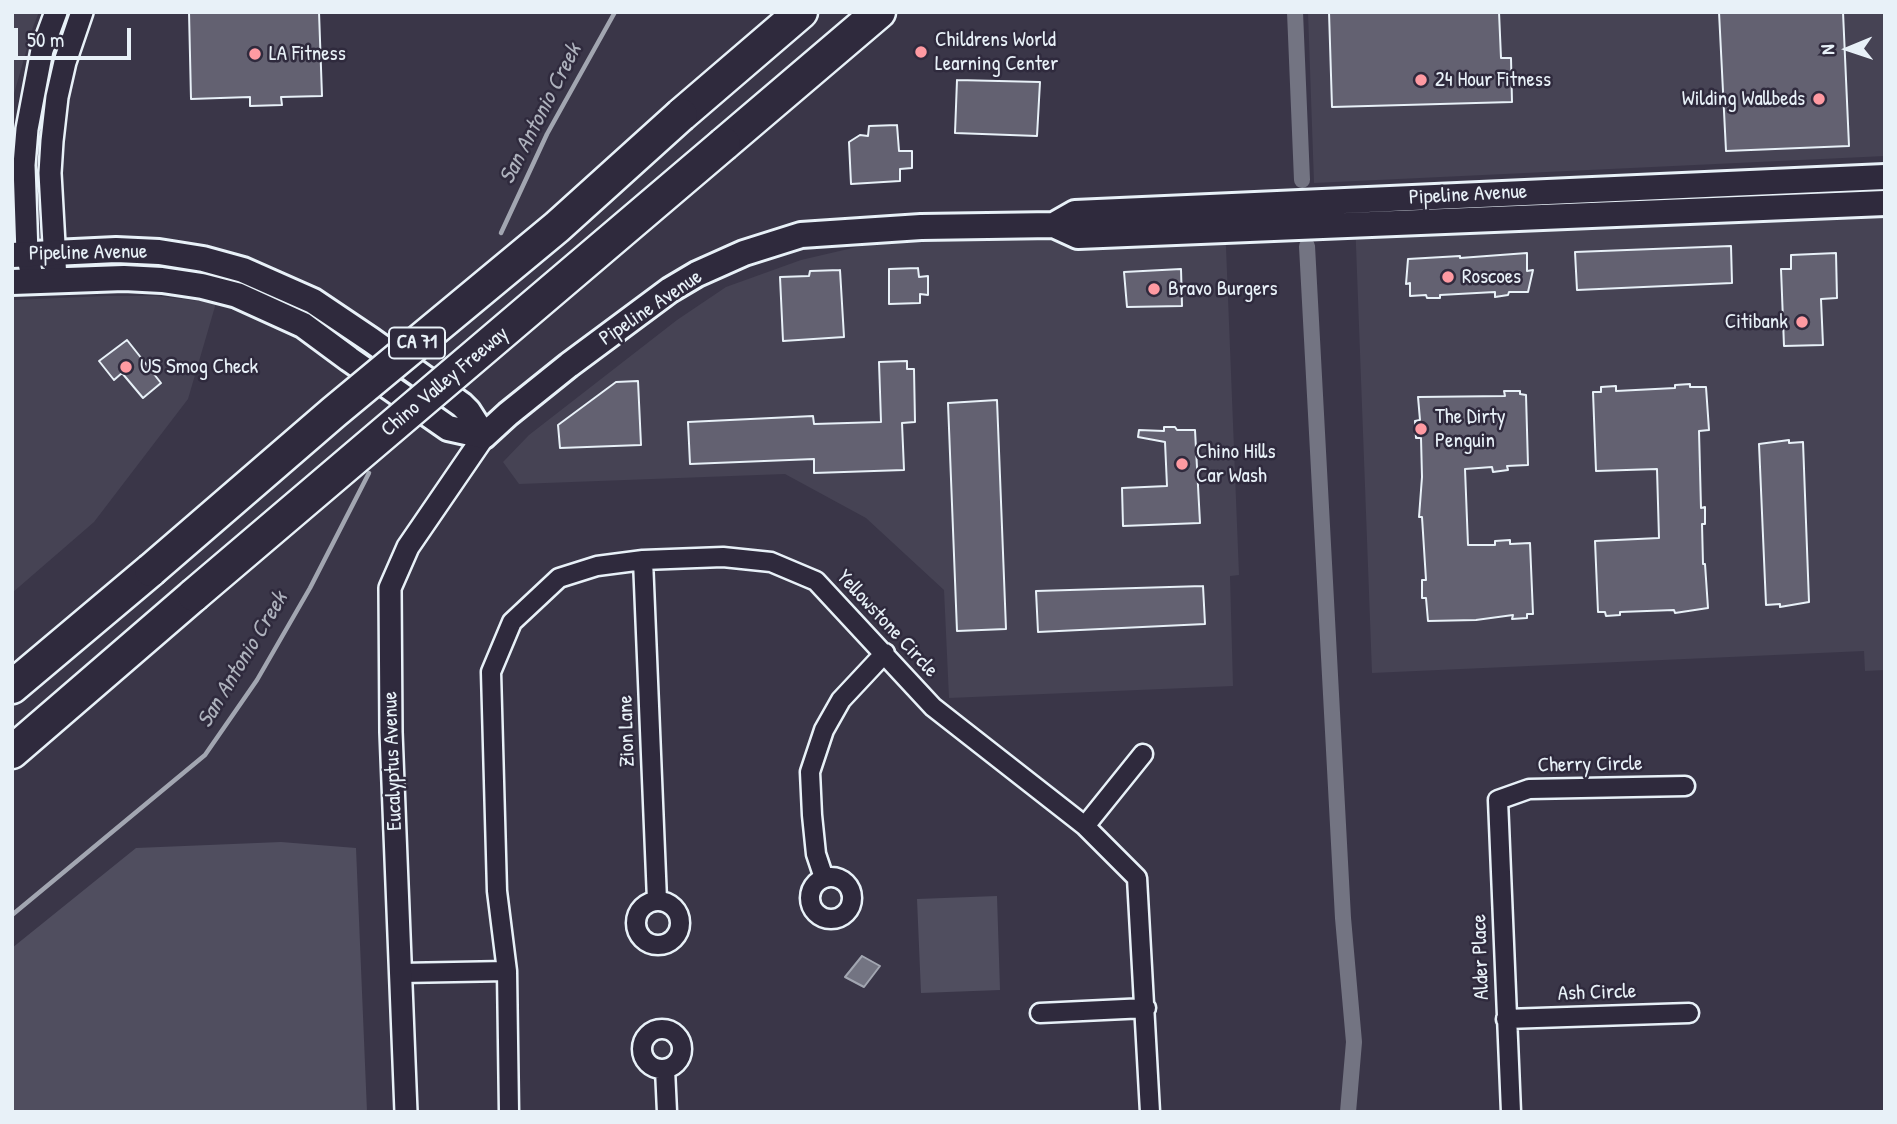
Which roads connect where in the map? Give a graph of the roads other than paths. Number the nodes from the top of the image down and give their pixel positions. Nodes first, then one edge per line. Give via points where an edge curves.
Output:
1 (56, 12) edge
2 (82, 12) edge
3 (802, 12) edge
4 (878, 12) edge
5 (1885, 177) edge
6 (1885, 203) edge
7 (1284, 216) junction
8 (54, 253) junction
9 (20, 254) edge
10 (34, 281) edge
11 (484, 436) junction
12 (643, 560) junction
13 (885, 653) junction
14 (12, 687) edge
15 (12, 751) edge
16 (1143, 754) dead end
17 (1685, 786) dead end
18 (1498, 800) joint
19 (1085, 826) junction
20 (824, 878) dead end
21 (657, 900) dead end
22 (507, 971) junction
23 (401, 973) junction
24 (1146, 1008) junction
25 (1040, 1013) dead end
26 (1689, 1013) dead end
27 (1506, 1019) junction
28 (665, 1069) dead end
29 (406, 1112) edge
30 (509, 1112) edge
31 (667, 1112) edge
32 (1150, 1112) edge
33 (1511, 1112) edge

1 - 9 street via 42,50 27,129
2 - 8 street via 57,97 50,173
3 - 14 highway, CA 71, bridge via 557,227
4 - 15 highway, Chino Valley Freeway / CA 71, bridge
5 - 7 main road, Pipeline Avenue via 1321,201
6 - 7 main road, Pipeline Avenue via 1324,226
7 - 11 main road, Pipeline Avenue via 1075,213 1054,225 826,232 780,241 720,262 670,290
8 - 9 main road, Pipeline Avenue
8 - 10 street
8 - 11 main road, Pipeline Avenue via 159,252 243,270 288,288 317,303 462,405
9 - 10 street
10 - 11 main road, Pipeline Avenue via 162,280 237,295 303,325 448,428
11 - 23 street, Eucalyptus Avenue via 408,547 390,588
12 - 13 street, Yellowstone Circle via 723,557 771,562 816,581
12 - 21 street, Zion Lane
12 - 22 street, Yellowstone Circle via 597,566 559,579 512,622 491,672 496,891
13 - 19 street, Yellowstone Circle via 933,707
13 - 20 street via 841,699 824,730 810,772 817,853
16 - 19 street
17 - 18 street, Cherry Circle via 1529,789
18 - 27 street, Alder Place
19 - 24 street, Yellowstone Circle via 1137,878
22 - 23 street
22 - 30 street, Yellowstone Circle
23 - 29 street, Eucalyptus Avenue
24 - 25 street
24 - 32 street, Yellowstone Circle
26 - 27 street, Ash Circle
27 - 33 street, Alder Place
28 - 31 street

